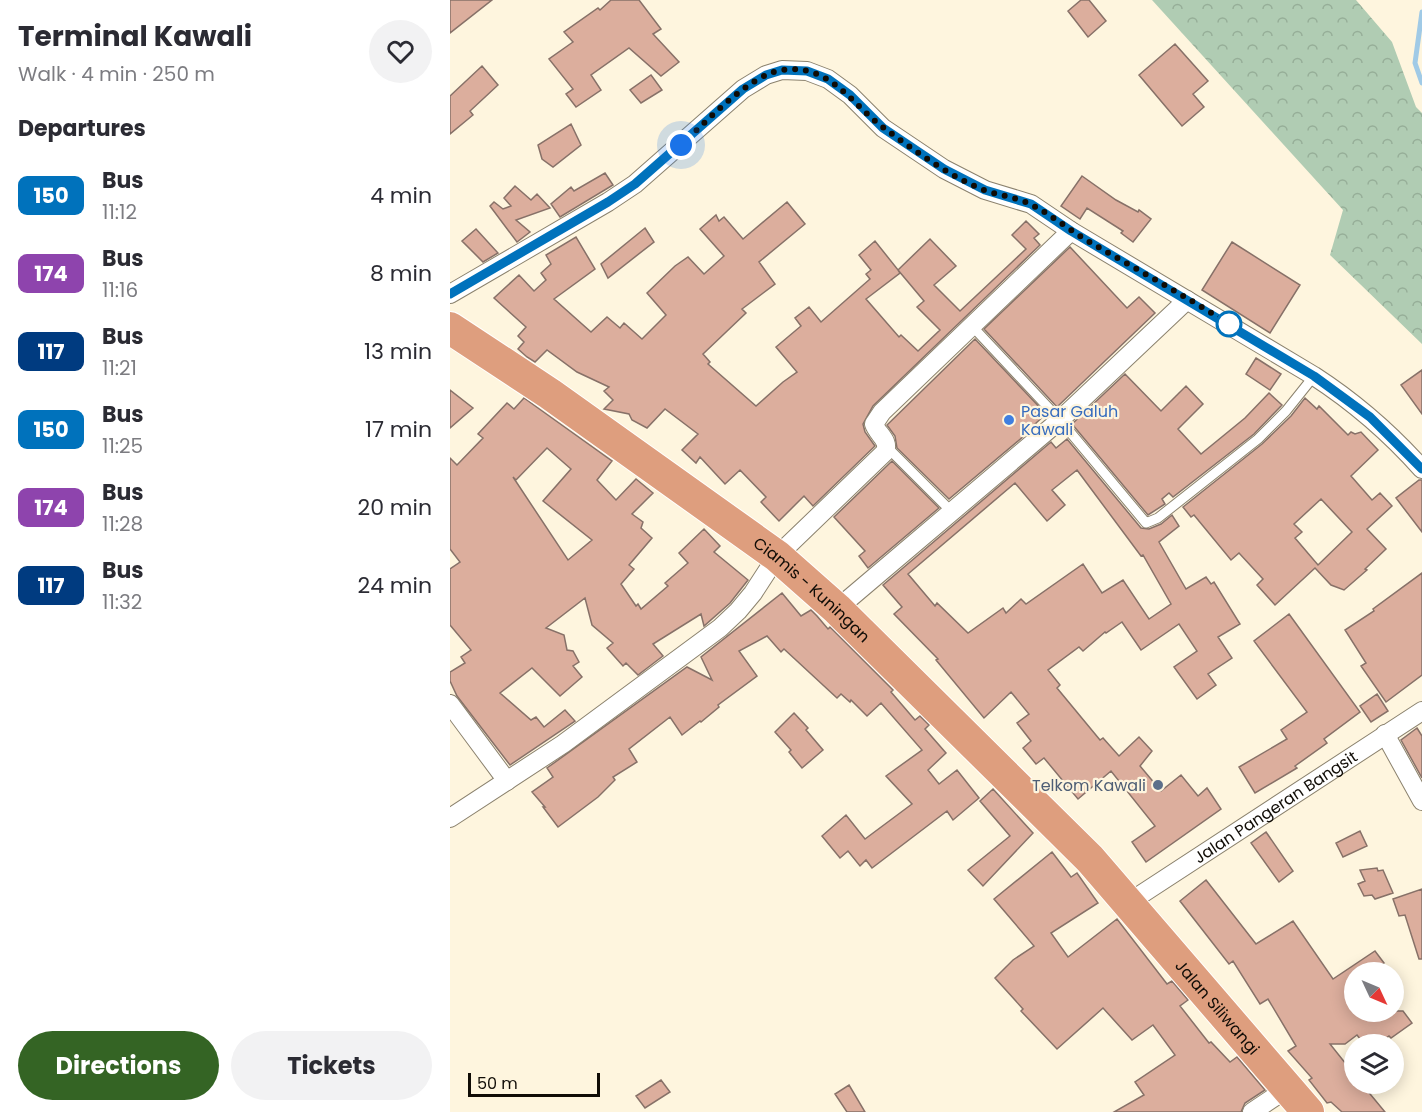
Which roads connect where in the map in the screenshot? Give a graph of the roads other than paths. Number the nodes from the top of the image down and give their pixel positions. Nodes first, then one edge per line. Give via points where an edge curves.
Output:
1 (1071, 231) junction
2 (450, 294) edge
3 (1187, 300) junction
4 (972, 326) junction
5 (450, 328) edge
6 (1314, 376) junction
7 (1060, 420) junction
8 (887, 447) junction
9 (1422, 469) edge
10 (951, 512) junction
11 (777, 556) junction
12 (837, 609) junction
13 (450, 704) edge
14 (1422, 711) edge
15 (1385, 734) junction
16 (507, 781) junction
17 (1422, 801) edge
18 (450, 818) edge
19 (1128, 903) junction
20 (1288, 1088) junction
21 (1252, 1112) edge
22 (1308, 1112) edge

1 - 2 street via 1031,204 985,190 944,169 883,128 828,79 807,71 782,70 743,89 635,184
1 - 3 street
1 - 4 street
3 - 6 street
3 - 7 street
4 - 7 lane
4 - 8 street via 876,420 875,429
5 - 11 highway, Ciamis - Kuningan via 550,394
6 - 7 lane via 1258,439 1152,522 1142,520
6 - 9 street via 1370,417
7 - 10 street
8 - 10 lane
8 - 11 street
10 - 12 street
11 - 12 highway, Ciamis - Kuningan
11 - 16 street via 746,602 720,628
12 - 19 highway, Ciamis - Kuningan via 1090,859
13 - 16 street
14 - 15 street, Jalan Pangeran Bangsit
15 - 17 street
15 - 19 street, Jalan Pangeran Bangsit
16 - 18 street
19 - 20 highway, Jalan Siliwangi
20 - 21 street
20 - 22 highway, Jalan Siliwangi

